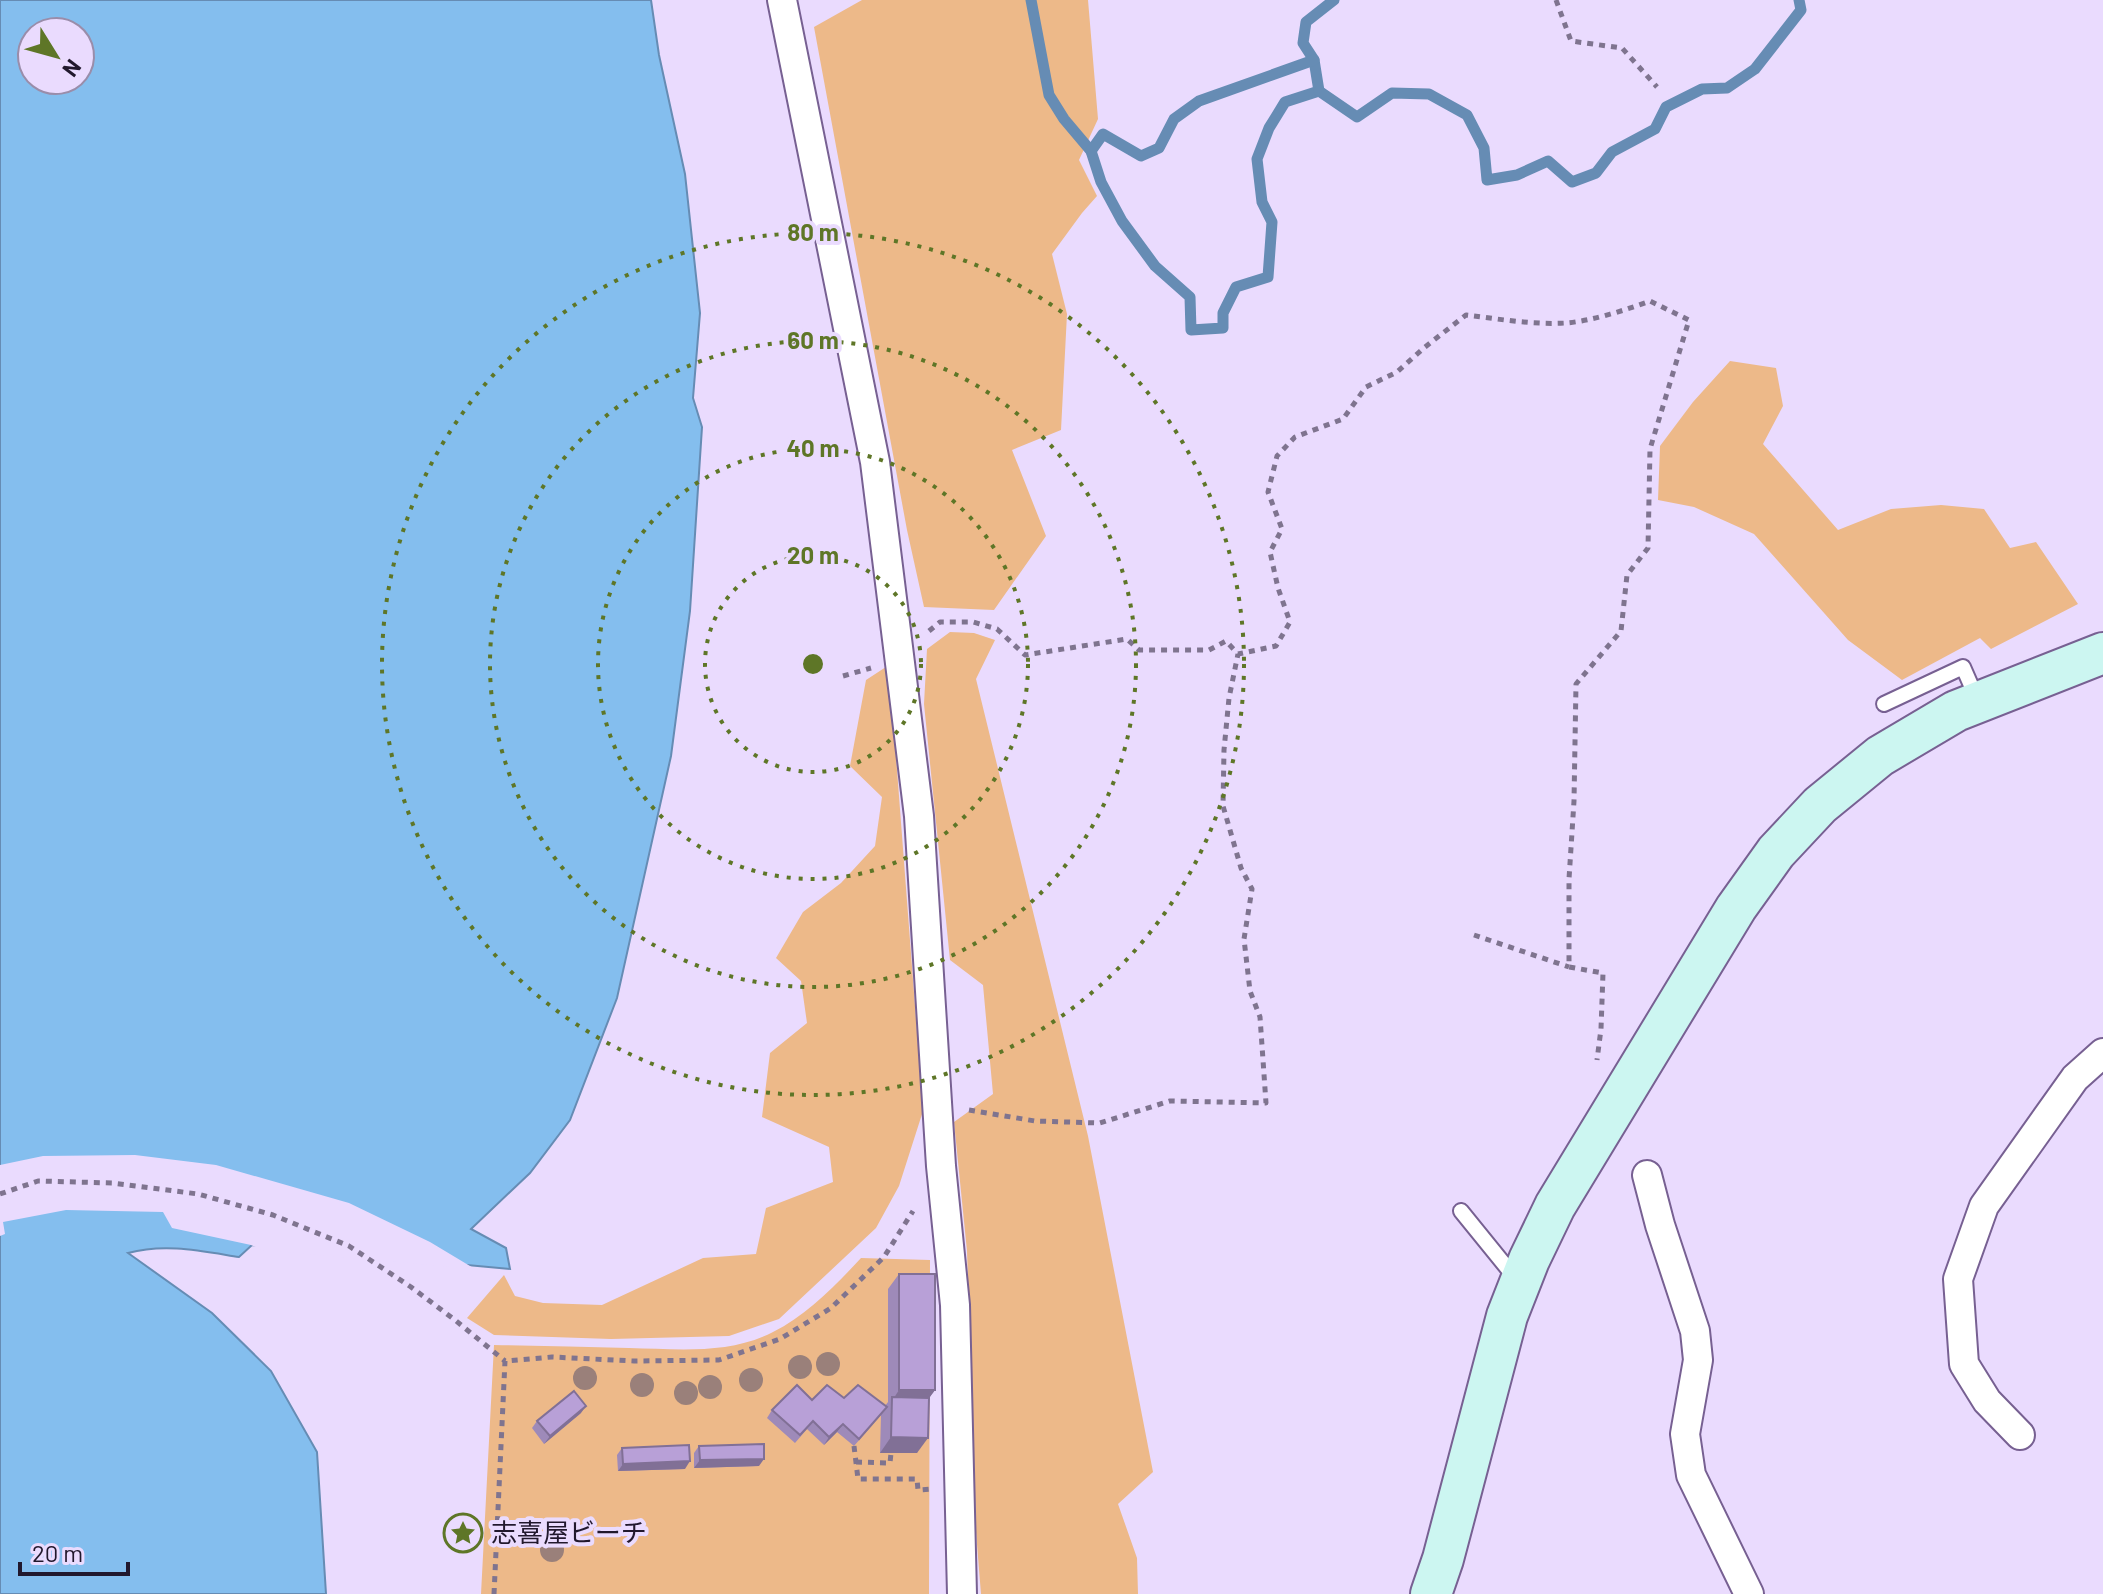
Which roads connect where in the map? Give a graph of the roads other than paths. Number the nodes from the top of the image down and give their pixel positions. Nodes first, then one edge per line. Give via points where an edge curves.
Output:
1 (782, 0) edge
2 (2103, 653) edge
3 (1979, 703) junction
4 (1884, 704) dead end
5 (2103, 1053) edge
6 (1647, 1175) dead end
7 (1461, 1211) dead end
8 (1519, 1284) junction
9 (2020, 1435) dead end
10 (962, 1594) edge
11 (1431, 1594) edge
12 (1749, 1594) edge

1 - 10 street via 875,462 919,816 936,1105 955,1305
2 - 3 street
3 - 4 lane via 1963,667
3 - 8 street via 1880,756 1820,805 1776,852 1736,908 1555,1206
5 - 9 street via 2075,1078 1984,1206 1958,1279 1964,1364 1987,1401
6 - 12 street via 1695,1331 1698,1360 1685,1434 1691,1475
7 - 8 lane
8 - 11 street

